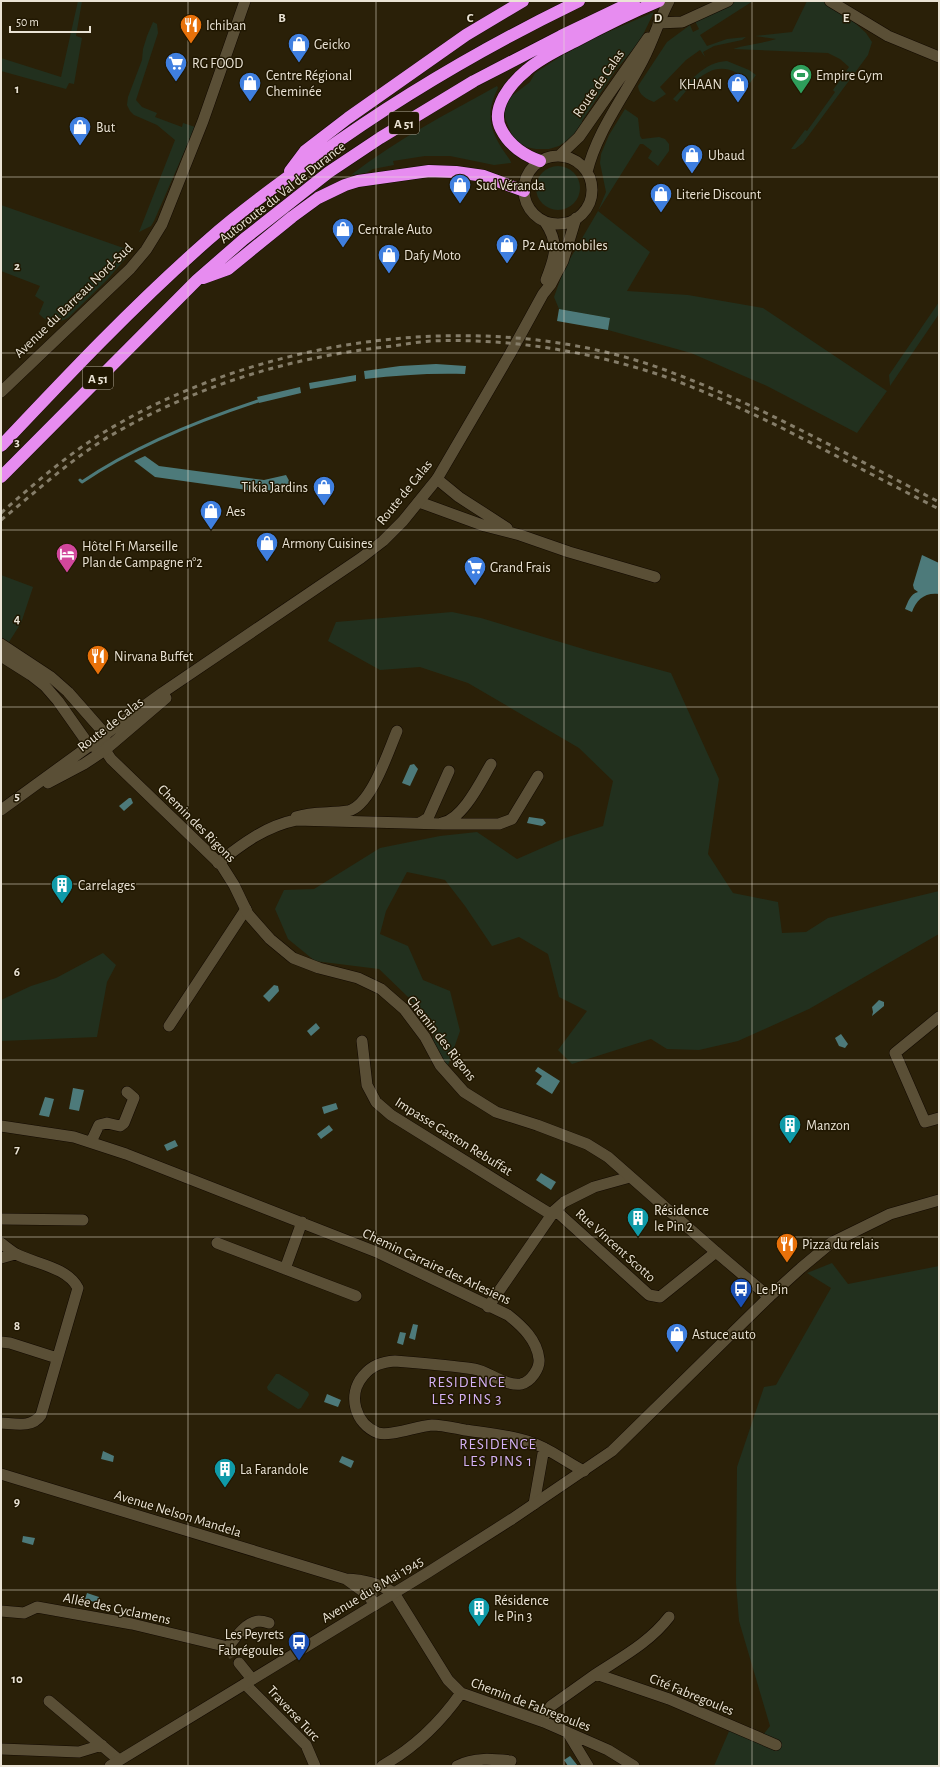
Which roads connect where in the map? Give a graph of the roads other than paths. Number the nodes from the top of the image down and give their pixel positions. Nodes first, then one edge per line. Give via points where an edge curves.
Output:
1 (244, 1) edge
2 (523, 1) edge
3 (579, 1) edge
4 (634, 1) edge
5 (659, 1) edge
6 (669, 1) edge
7 (728, 1) edge
8 (830, 1) edge
9 (658, 22) junction
10 (939, 57) edge
11 (558, 156) junction
12 (540, 161) junction
13 (587, 172) junction
14 (283, 180) junction
15 (524, 191) junction
16 (576, 218) junction
17 (545, 222) junction
18 (196, 280) junction
19 (543, 294) junction
20 (1, 392) edge
21 (1, 446) edge
22 (1, 478) edge
23 (437, 479) junction
24 (419, 502) junction
25 (520, 535) junction
26 (656, 577) dead end
27 (1, 644) edge
28 (1, 656) edge
29 (205, 665) junction
30 (398, 731) dead end
31 (105, 734) junction
32 (89, 745) junction
33 (105, 750) junction
34 (491, 764) dead end
35 (449, 771) dead end
36 (538, 776) dead end
37 (3, 808) edge
38 (284, 822) junction
39 (420, 823) junction
40 (438, 824) junction
41 (218, 863) junction
42 (246, 909) junction
43 (939, 1017) edge
44 (169, 1026) dead end
45 (362, 1041) dead end
46 (127, 1092) dead end
47 (939, 1118) edge
48 (1, 1126) edge
49 (91, 1142) junction
50 (630, 1177) junction
51 (939, 1201) edge
52 (553, 1212) junction
53 (1, 1219) edge
54 (83, 1220) dead end
55 (302, 1222) junction
56 (1, 1243) edge
57 (216, 1244) dead end
58 (716, 1252) junction
59 (15, 1254) junction
60 (1, 1258) edge
61 (285, 1269) junction
62 (356, 1296) dead end
63 (769, 1297) junction
64 (488, 1307) junction
65 (1, 1342) edge
66 (57, 1358) junction
67 (1, 1423) edge
68 (544, 1448) junction
69 (584, 1471) junction
70 (1, 1474) edge
71 (534, 1504) junction
72 (346, 1579) junction
73 (394, 1593) junction
74 (375, 1605) junction
75 (1, 1611) edge
76 (669, 1617) dead end
77 (268, 1623) dead end
78 (239, 1663) tunnel mouth
79 (596, 1674) junction
80 (248, 1682) junction
81 (461, 1693) junction
82 (49, 1702) dead end
83 (541, 1721) junction
84 (568, 1733) junction
85 (102, 1745) junction
86 (776, 1745) dead end
87 (1, 1749) edge
88 (511, 1761) dead end
89 (113, 1764) edge
90 (315, 1766) edge
91 (382, 1766) edge
92 (457, 1766) edge
93 (588, 1766) edge
94 (634, 1766) edge

1 - 20 street, Avenue du Barreau Nord-Sud via 202,120 156,236 130,269
2 - 14 highway via 431,59 325,135 305,151
3 - 14 highway, Autoroute du Val de Durance / A 51 via 520,29 426,82
4 - 18 highway, Autoroute du Val de Durance / A 51 via 480,78 380,138 295,198
5 - 12 highway via 549,55 527,70 511,87 499,108 500,128 513,146 524,155
6 - 9 street, Route de Calas
7 - 9 street via 682,22
8 - 10 street via 888,36
9 - 11 street, Route de Calas via 582,132
9 - 13 street, Route de Calas via 644,60 600,136
11 - 12 street
11 - 13 street via 578,163
12 - 15 street via 529,172
13 - 16 street via 591,182 591,198 587,207
14 - 21 highway, Autoroute du Val de Durance / A 51 via 174,270 103,339
15 - 17 street via 532,213
15 - 18 highway via 484,176 456,172 429,171 358,181 318,198 228,269
16 - 17 street via 562,224
16 - 19 street, Route de Calas via 562,261
17 - 19 street, Route de Calas via 556,245
18 - 22 highway, Autoroute du Val de Durance / A 51
19 - 23 street, Route de Calas
23 - 24 street, Route de Calas
23 - 25 street via 459,497
24 - 25 street via 485,526
24 - 29 street, Route de Calas via 383,541 361,558
25 - 26 street
27 - 31 street via 51,677 68,692
28 - 32 street via 45,686
29 - 31 street, Route de Calas
29 - 33 street, Route de Calas
30 - 38 street via 370,792 358,807 346,811 307,814
31 - 32 street, Route de Calas
31 - 33 street
32 - 33 street
32 - 37 street, Route de Calas
33 - 37 street, Route de Calas
33 - 41 street, Chemin des Rigons
34 - 40 street via 469,801 450,821
35 - 39 street via 428,818
36 - 40 street via 512,819 507,822
38 - 39 street via 296,820
38 - 41 street via 246,841
39 - 40 street
41 - 42 street, Chemin des Rigons via 234,885
42 - 44 street
42 - 50 street, Chemin des Rigons via 270,939 293,958 358,978 381,989 404,1009 425,1037 440,1065 464,1092 496,1112 587,1144 608,1157
43 - 47 street via 896,1053 925,1122
45 - 52 street, Impasse Gaston Rebuffat via 367,1085 376,1102 391,1115
46 - 49 street via 134,1098 124,1123 120,1126 107,1123 99,1125
48 - 49 street, Chemin Carraire des Arlesiens
49 - 55 street, Chemin Carraire des Arlesiens
50 - 52 street via 594,1187 564,1202
50 - 58 street, Chemin des Rigons
51 - 63 street, Avenue du 8 Mai 1945 via 890,1214 831,1243
52 - 58 street, Rue Vincent Scotto via 649,1295 660,1297
52 - 64 street
53 - 54 street
55 - 61 street
55 - 64 street, Chemin Carraire des Arlesiens via 379,1253
56 - 59 street
57 - 61 street
58 - 63 street, Chemin des Rigons
59 - 60 street
59 - 66 street via 65,1273 74,1280 78,1288
61 - 62 street
63 - 69 street, Avenue du 8 Mai 1945 via 636,1429 612,1451
64 - 68 street, Chemin Carraire des Arlesiens via 508,1315 534,1343 539,1362 530,1379 522,1384 512,1384 476,1369 385,1362 372,1367 362,1376 354,1401 356,1411 361,1421 379,1434 392,1434 416,1426 433,1425 510,1437
65 - 66 street
66 - 67 street via 41,1415 36,1422
68 - 69 street, Chemin Carraire des Arlesiens
68 - 71 street
69 - 71 street, Avenue du 8 Mai 1945
70 - 72 street, Avenue Nelson Mandela
71 - 73 street, Avenue du 8 Mai 1945
72 - 73 street, Avenue Nelson Mandela via 382,1585
72 - 74 street, Avenue Nelson Mandela via 368,1595
73 - 74 street, Avenue du 8 Mai 1945
73 - 81 street, Chemin de Fabregoules via 448,1680
74 - 80 street, Avenue du 8 Mai 1945
75 - 77 street, Allée des Cyclamens via 24,1613 37,1607 132,1624 228,1647 238,1633 251,1624 259,1621
76 - 79 street via 647,1640
78 - 80 street
79 - 83 street via 551,1706
79 - 86 street, Cité Fabregoules via 669,1699
80 - 89 street, Avenue du 8 Mai 1945
80 - 90 street, Traverse Turc via 306,1745
81 - 83 street, Chemin de Fabregoules
81 - 91 street via 452,1707 421,1740
82 - 85 street
83 - 84 street, Chemin de Fabregoules
84 - 93 street
84 - 94 street, Chemin de Fabregoules via 608,1750
85 - 87 street via 79,1752
85 - 89 street
88 - 92 street via 488,1758

